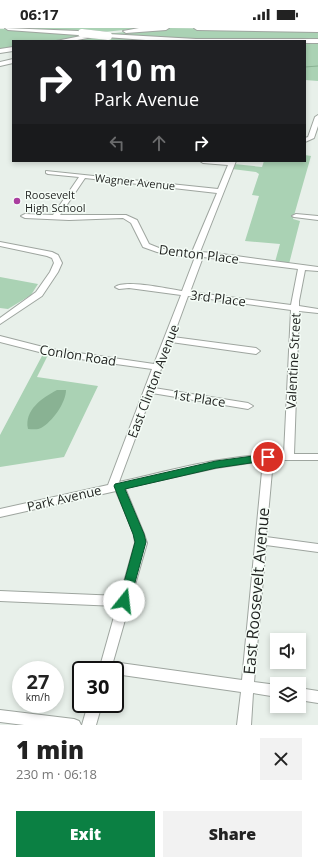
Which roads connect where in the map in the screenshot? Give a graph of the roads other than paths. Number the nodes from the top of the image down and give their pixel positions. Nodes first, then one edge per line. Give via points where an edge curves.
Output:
1 (8, 28) edge
2 (166, 28) edge
3 (197, 28) edge
4 (317, 28) edge
5 (66, 40) edge
6 (184, 40) edge
7 (306, 41) edge
8 (318, 41) edge
9 (306, 42) edge
10 (12, 49) edge
11 (0, 52) edge
12 (12, 52) edge
13 (12, 61) edge
14 (0, 64) edge
15 (318, 117) edge
16 (306, 140) edge
17 (217, 162) edge
18 (232, 163) edge
19 (48, 172) dead end
20 (83, 176) junction
21 (221, 192) junction
22 (25, 216) dead end
23 (296, 216) dead end
24 (56, 217) junction
25 (318, 218) edge
26 (0, 244) edge
27 (198, 255) junction
28 (302, 267) junction
29 (318, 269) edge
30 (119, 287) dead end
31 (186, 294) junction
32 (296, 308) junction
33 (318, 311) edge
34 (0, 322) edge
35 (0, 339) edge
36 (169, 339) junction
37 (256, 351) dead end
38 (157, 367) junction
39 (149, 390) junction
40 (248, 406) dead end
41 (289, 456) junction
42 (268, 457) junction
43 (318, 457) edge
44 (116, 487) junction
45 (0, 513) edge
46 (260, 540) junction
47 (318, 548) edge
48 (0, 596) edge
49 (124, 601) junction
50 (107, 661) edge
51 (124, 670) edge
52 (247, 686) junction
53 (270, 690) edge
54 (306, 695) edge
55 (318, 697) edge
56 (92, 713) edge
57 (0, 716) edge
58 (74, 725) edge
59 (89, 725) edge
60 (244, 725) edge

1 - 6 highway, bridge
2 - 5 highway via 120,31
3 - 4 highway
7 - 8 highway, bridge
8 - 9 highway
10 - 11 highway
11 - 12 highway
13 - 14 highway
15 - 16 street via 311,138
17 - 18 street
18 - 21 street
19 - 20 street, Wagner Avenue
20 - 21 street, Wagner Avenue
20 - 24 street
21 - 27 street
22 - 24 street, Denton Place
23 - 25 street
24 - 27 street, Denton Place via 124,216 134,222 143,242 149,247 165,252
26 - 34 street via 49,254 55,257 58,263 39,294
27 - 28 street, Denton Place
27 - 31 street, East Clinton Avenue
28 - 29 street, Denton Place
28 - 32 street, Valentine Street via 295,301
30 - 31 street, 3rd Place via 129,286
31 - 32 street, 3rd Place
31 - 36 street, East Clinton Avenue
32 - 33 street, 3rd Place
32 - 41 street, Valentine Street
35 - 38 street, Conlon Road via 51,352
36 - 37 street
36 - 38 street, East Clinton Avenue
38 - 39 street, East Clinton Avenue
39 - 40 street, 1st Place
39 - 44 street, East Clinton Avenue
41 - 42 street, Park Avenue
41 - 43 street, Park Avenue
42 - 44 street, Park Avenue via 216,464
42 - 46 street, East Roosevelt Avenue
44 - 45 street, Park Avenue
44 - 49 street via 139,534 140,542
46 - 47 street
46 - 52 street, East Roosevelt Avenue
48 - 49 street
49 - 50 street
51 - 52 street
52 - 53 street
52 - 60 street, East Roosevelt Avenue
54 - 55 street
56 - 59 street
57 - 58 street

